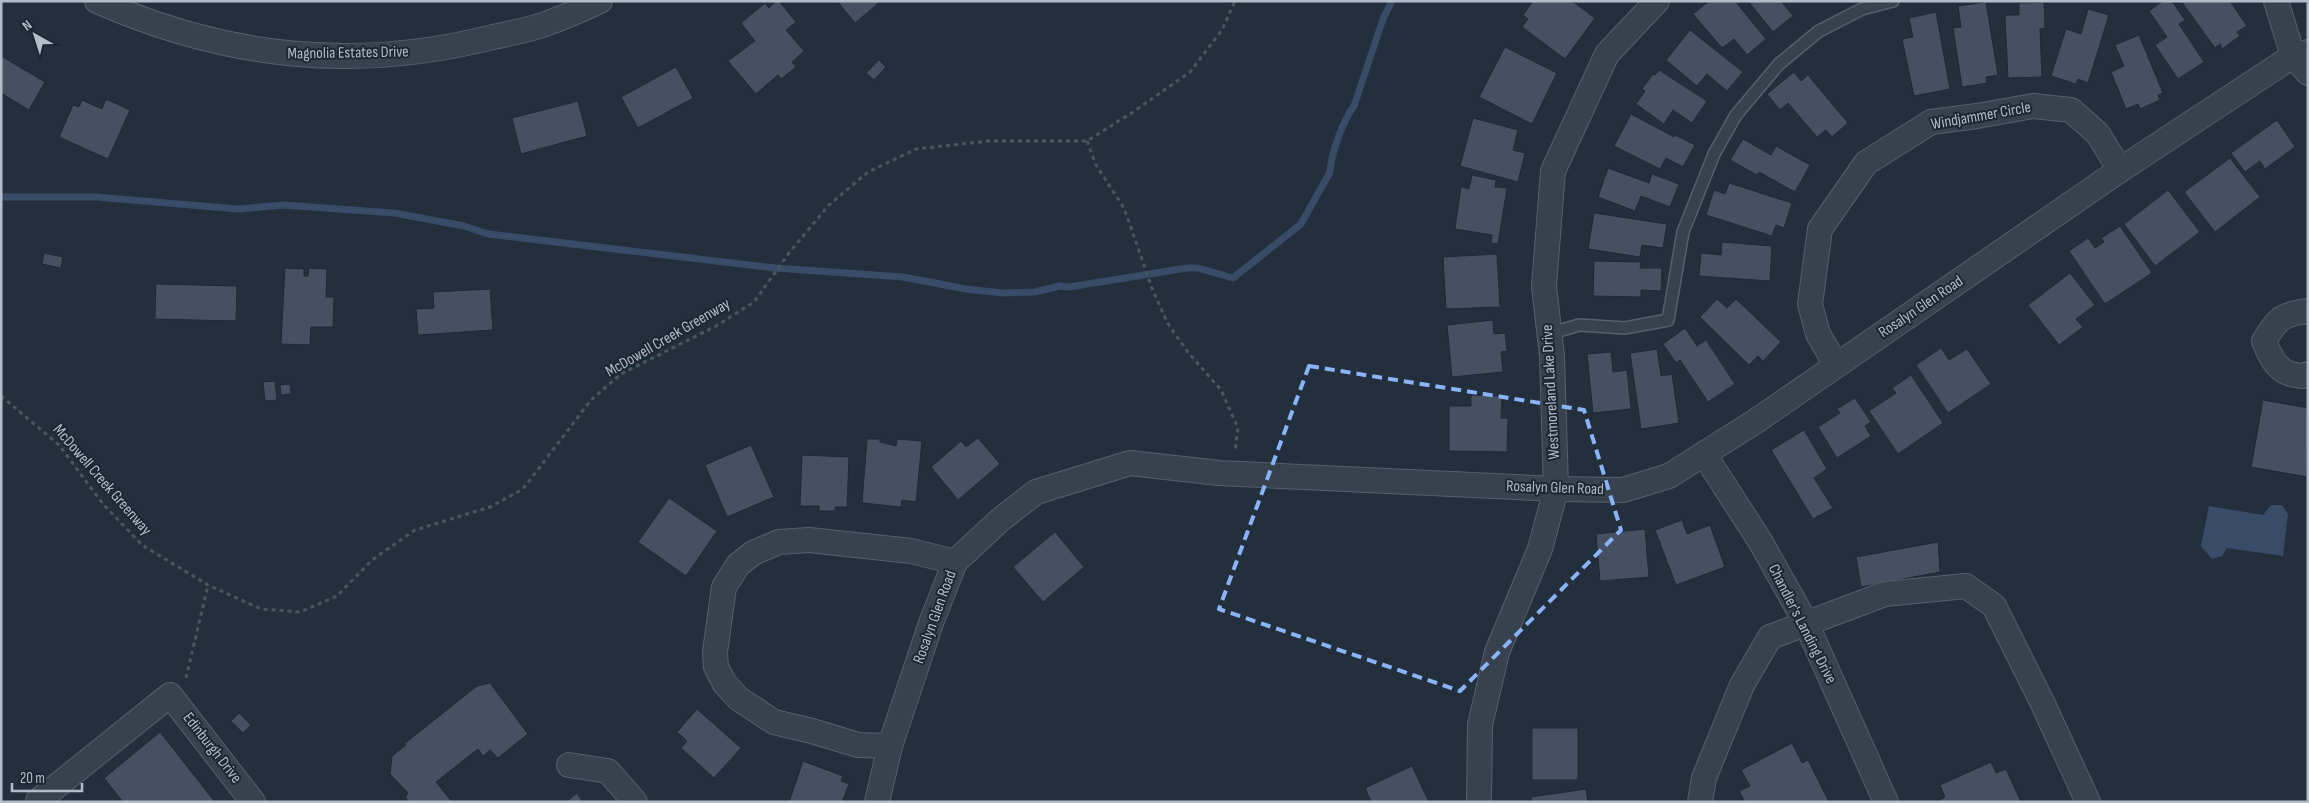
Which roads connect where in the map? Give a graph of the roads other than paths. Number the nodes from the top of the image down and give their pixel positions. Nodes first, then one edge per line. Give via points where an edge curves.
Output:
1 (97, 1) edge
2 (600, 1) edge
3 (1658, 1) edge
4 (1893, 1) edge
5 (2276, 1) edge
6 (2303, 60) edge
7 (2120, 170) junction
8 (2308, 311) edge
9 (1550, 334) junction
10 (1836, 365) junction
11 (2308, 374) edge
12 (1704, 454) junction
13 (1556, 489) junction
14 (955, 562) junction
15 (1806, 623) junction
16 (890, 746) junction
17 (569, 765) dead end
18 (38, 801) edge
19 (253, 802) edge
20 (635, 802) edge
21 (877, 802) edge
22 (1479, 802) edge
23 (1700, 802) edge
24 (1886, 802) edge
25 (2088, 802) edge

1 - 2 street, Magnolia Estates Drive via 140,19 211,41 276,53 357,56 451,48 546,24
3 - 9 street, Westmoreland Lake Drive via 1607,54 1553,171 1544,286
4 - 9 lane via 1862,9 1819,31 1779,64 1736,115 1714,154 1683,232 1668,320 1625,328 1579,325
5 - 6 street
6 - 7 street, Rosalyn Glen Road
7 - 10 street, Rosalyn Glen Road
7 - 10 street, Windjammer Circle via 2098,134 2071,110 2033,106 1931,122 1866,164 1820,229 1810,304 1818,334
8 - 11 street via 2290,313 2276,322 2264,341 2278,368 2290,375
9 - 13 street, Westmoreland Lake Drive
10 - 12 street, Rosalyn Glen Road
12 - 13 street, Rosalyn Glen Road via 1669,476 1624,490
12 - 15 street, Chandler's Landing Drive via 1760,541
13 - 14 street, Rosalyn Glen Road via 1232,474 1130,462 1036,492
13 - 22 street, Westmoreland Lake Drive via 1540,549 1497,652 1480,725
14 - 16 street, Rosalyn Glen Road
14 - 16 street via 911,551 809,540 779,542 753,553 738,565 724,587 716,667 725,684 739,699 774,722 858,745
15 - 23 street via 1770,637 1742,685 1704,778
15 - 24 street, Chandler's Landing Drive
15 - 25 street via 1885,594 1966,586 1994,606
16 - 21 street, Rosalyn Glen Road
17 - 20 street via 608,771
18 - 19 street, Edinburgh Drive via 170,695

